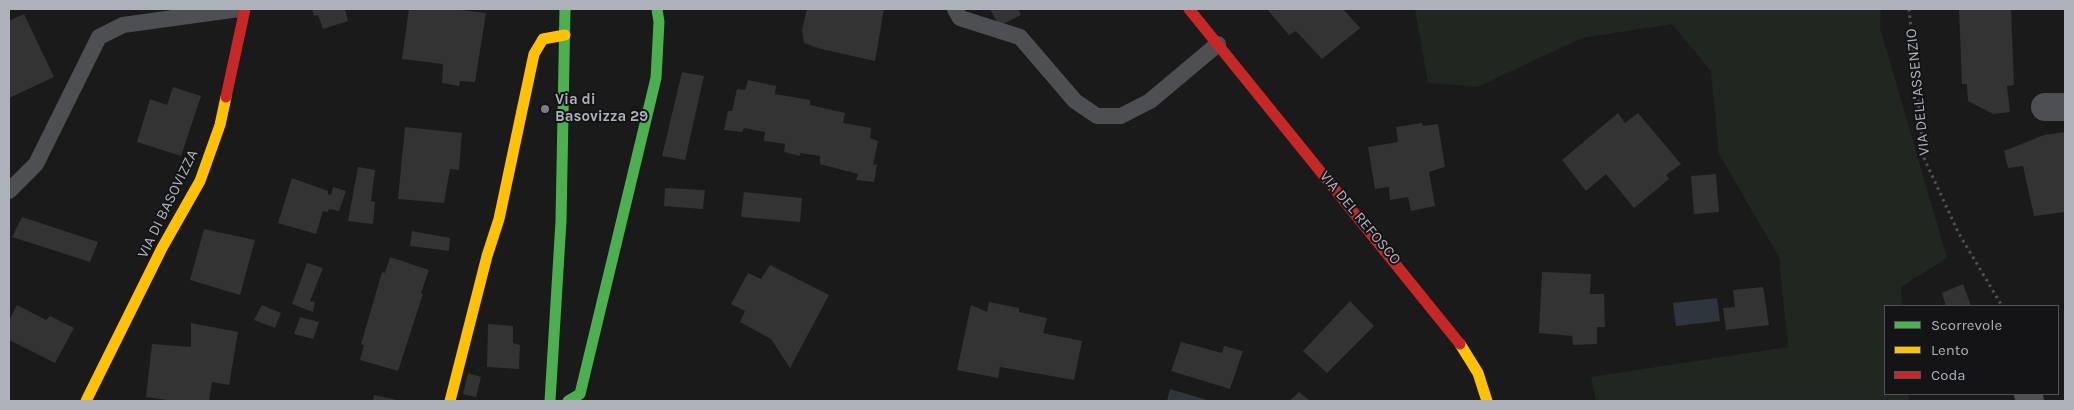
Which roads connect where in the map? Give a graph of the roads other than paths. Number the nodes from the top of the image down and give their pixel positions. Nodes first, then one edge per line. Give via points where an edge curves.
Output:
1 (239, 9) edge
2 (245, 9) edge
3 (565, 9) edge
4 (657, 9) edge
5 (955, 9) edge
6 (1189, 9) edge
7 (565, 35) junction
8 (1218, 44) junction
9 (9, 191) edge
10 (86, 401) edge
11 (450, 401) edge
12 (550, 401) edge
13 (568, 401) edge
14 (1487, 401) edge

1 - 9 lane via 123,25 99,37 36,164
2 - 10 street, VIA DI BASOVIZZA via 220,125 200,180 162,248
3 - 7 street
4 - 13 street via 656,78 580,394
5 - 8 lane via 960,18 1020,37 1075,101 1097,116 1121,116 1150,101
6 - 8 street, VIA DEL REFOSCO
7 - 11 street via 543,39 534,54 499,219
7 - 12 street via 561,221
8 - 14 street, VIA DEL REFOSCO via 1454,334 1478,373

